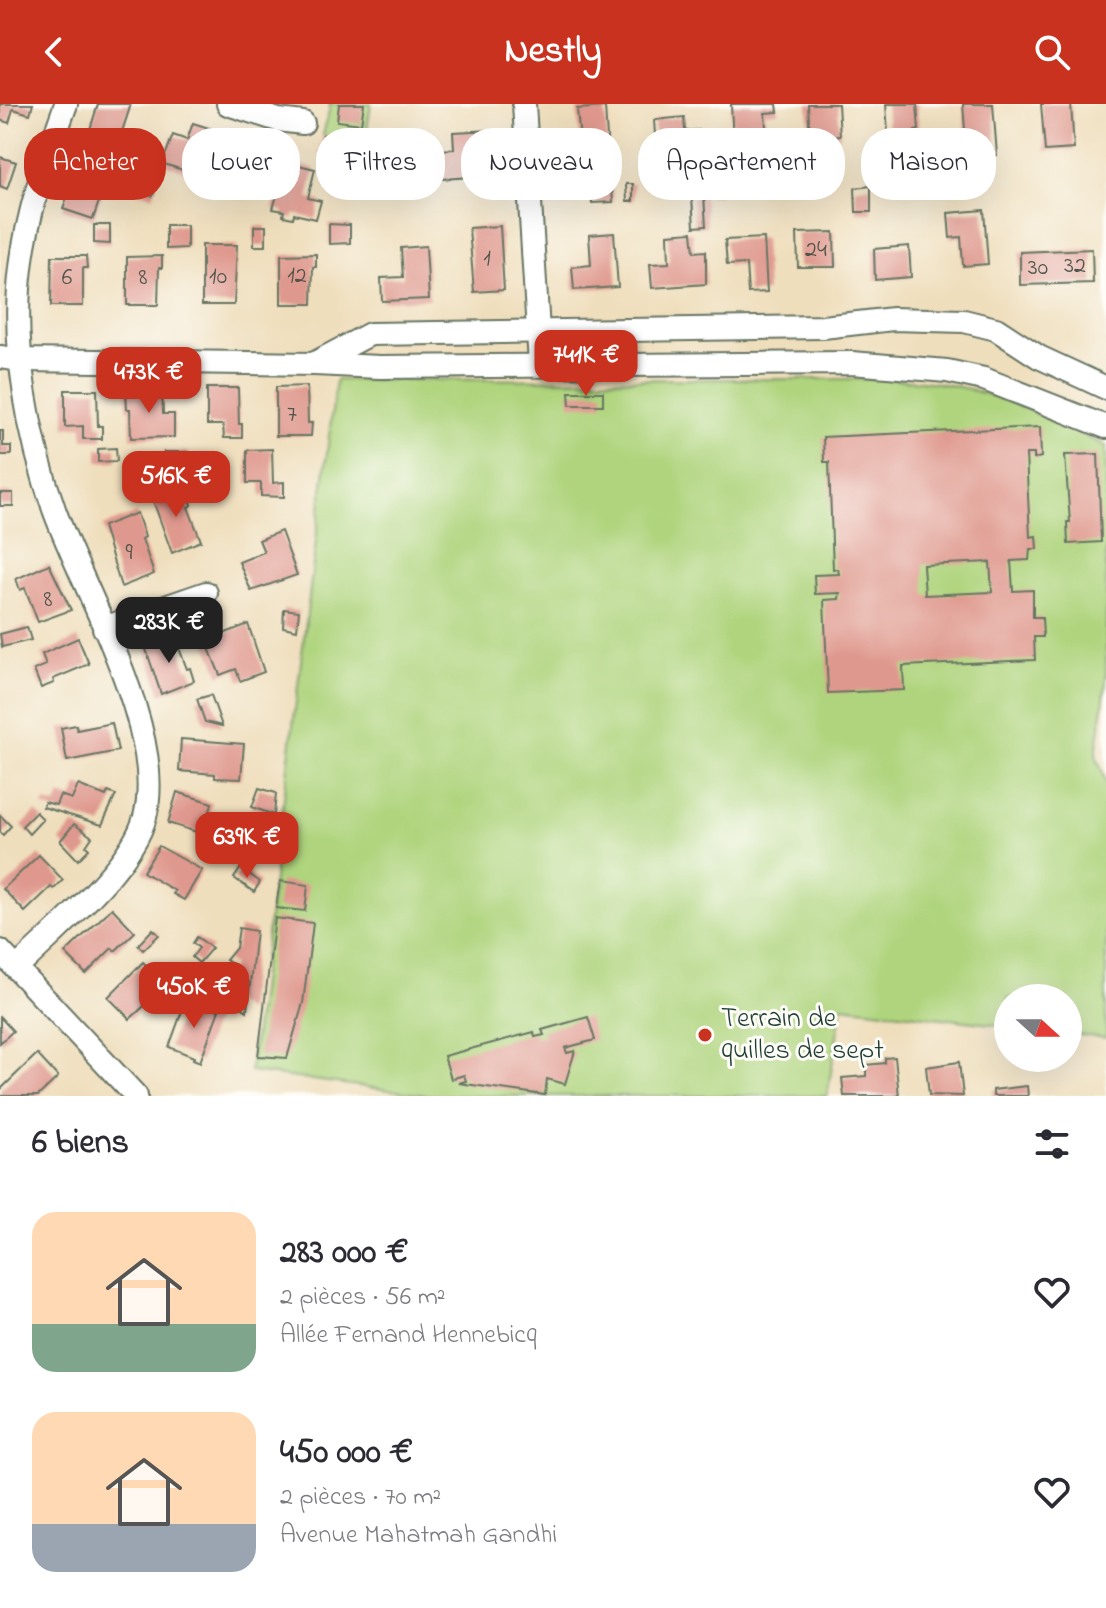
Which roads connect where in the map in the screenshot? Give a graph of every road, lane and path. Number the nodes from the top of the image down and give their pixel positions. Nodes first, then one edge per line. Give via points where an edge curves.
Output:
1 (66, 104) edge
2 (228, 104) edge
3 (524, 104) edge
4 (303, 123) dead end
5 (851, 325) junction
6 (538, 330) junction
7 (11, 358) edge
8 (852, 363) junction
9 (314, 364) junction
10 (540, 364) junction
11 (1057, 366) junction
12 (1106, 388) edge
13 (1041, 400) junction
14 (1106, 427) edge
15 (206, 593) dead end
16 (104, 628) junction
17 (0, 951) edge
18 (17, 968) junction
19 (136, 1096) edge

1 - 7 street via 20,269 19,322
2 - 4 street
3 - 6 street
5 - 6 street
5 - 8 street
5 - 11 street via 893,319 964,321 996,329
6 - 9 street via 370,334
6 - 10 street
7 - 9 street
7 - 16 street via 46,485
8 - 10 street
8 - 13 street via 947,371
9 - 10 street
11 - 12 street
11 - 13 street
13 - 14 street
15 - 16 street
16 - 18 street via 144,742 149,774 145,817 131,848 107,878
17 - 18 street
18 - 19 street

